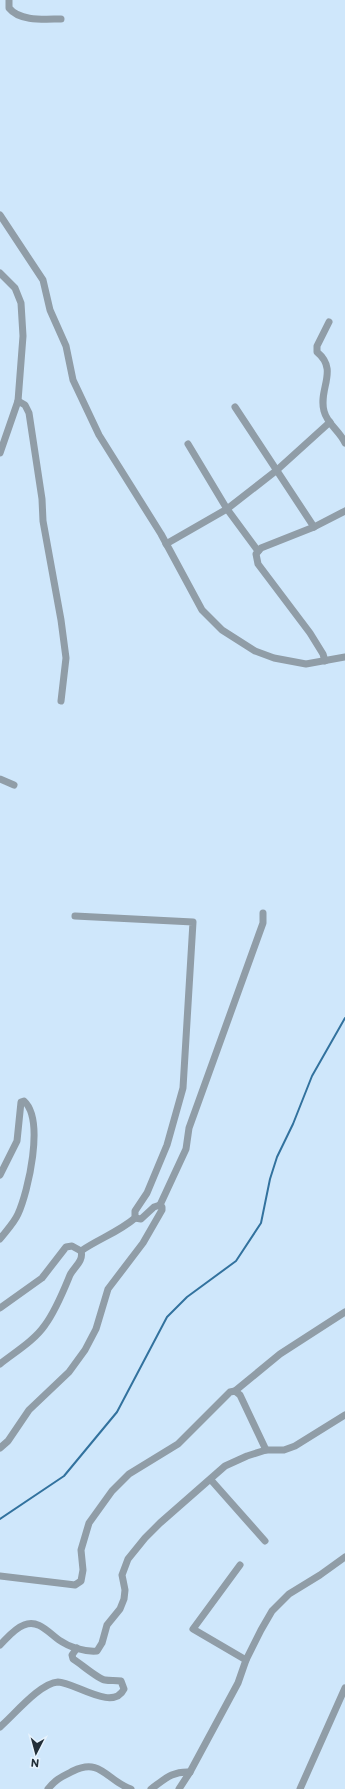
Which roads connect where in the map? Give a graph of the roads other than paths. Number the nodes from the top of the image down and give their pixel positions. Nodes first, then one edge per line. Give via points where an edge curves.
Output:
1 (9, 0) edge
2 (61, 19) dead end
3 (0, 215) edge
4 (0, 273) edge
5 (329, 322) dead end
6 (18, 401) junction
7 (235, 407) dead end
8 (330, 422) junction
9 (345, 443) edge
10 (188, 444) dead end
11 (0, 453) edge
12 (278, 470) junction
13 (227, 509) junction
14 (345, 512) edge
15 (314, 527) junction
16 (166, 544) junction
17 (258, 551) junction
18 (345, 657) edge
19 (325, 661) junction
20 (61, 701) dead end
21 (0, 779) edge
22 (14, 785) dead end
23 (263, 913) dead end
24 (75, 916) dead end
25 (0, 1175) edge
26 (160, 1205) junction
27 (134, 1218) junction
28 (0, 1239) edge
29 (81, 1251) junction
30 (0, 1308) edge
31 (345, 1312) edge
32 (0, 1364) edge
33 (235, 1391) junction
34 (345, 1415) edge
35 (0, 1448) edge
36 (266, 1450) junction
37 (210, 1480) junction
38 (265, 1541) dead end
39 (345, 1557) edge
40 (240, 1565) dead end
41 (0, 1576) edge
42 (0, 1645) edge
43 (77, 1648) junction
44 (246, 1660) junction
45 (345, 1688) edge
46 (0, 1727) edge
47 (190, 1772) junction
48 (48, 1789) edge
49 (131, 1789) edge
50 (151, 1789) edge
51 (179, 1789) edge
52 (300, 1789) edge

1 - 2 street via 9,8 17,14 36,19
3 - 16 street via 44,280 50,310 66,346 73,380 99,435
4 - 6 street via 15,288 21,303 23,336
5 - 8 street via 317,346 317,352 328,365 323,404
6 - 11 street
6 - 20 street via 25,405 29,413 43,521 61,620 66,658
7 - 12 street
8 - 9 street
8 - 12 street
10 - 13 street
12 - 13 street
12 - 15 street
13 - 16 street
13 - 17 street
14 - 15 street
15 - 17 street
16 - 19 street via 202,610 222,630 255,651 274,658 306,664
17 - 19 street via 258,564 310,633
18 - 19 street
21 - 22 street
23 - 26 street via 263,923 189,1128 186,1148
24 - 27 street via 194,922 183,1088 167,1145
25 - 28 street via 17,1141 21,1102 24,1101 30,1109 34,1139 29,1181 17,1215
26 - 27 street via 141,1219
26 - 35 street via 162,1210 143,1243 108,1289 96,1329 84,1350 69,1372 29,1410 8,1441
27 - 29 street via 125,1227
29 - 30 street via 72,1246 66,1247 42,1278
29 - 32 street via 81,1261 71,1274 45,1326
31 - 33 street via 280,1354
33 - 36 street via 240,1394
33 - 41 street via 230,1392 178,1444 129,1474 112,1491 88,1523 81,1550 81,1581 75,1585
34 - 36 street via 295,1446 284,1450
36 - 37 street via 225,1466
37 - 38 street
37 - 43 street via 160,1523 128,1559 122,1575 124,1599 120,1609 107,1625 97,1651
39 - 44 street via 289,1594 272,1611
40 - 44 street via 193,1629
42 - 43 street via 18,1628 30,1623 42,1626 59,1640
43 - 46 street via 72,1659 98,1678 121,1681 124,1689 122,1693 116,1696 98,1696 59,1682 44,1687
44 - 47 street via 238,1683
45 - 52 street
47 - 50 street via 180,1771 170,1775
47 - 51 street
48 - 49 street via 56,1779 83,1766 103,1771

